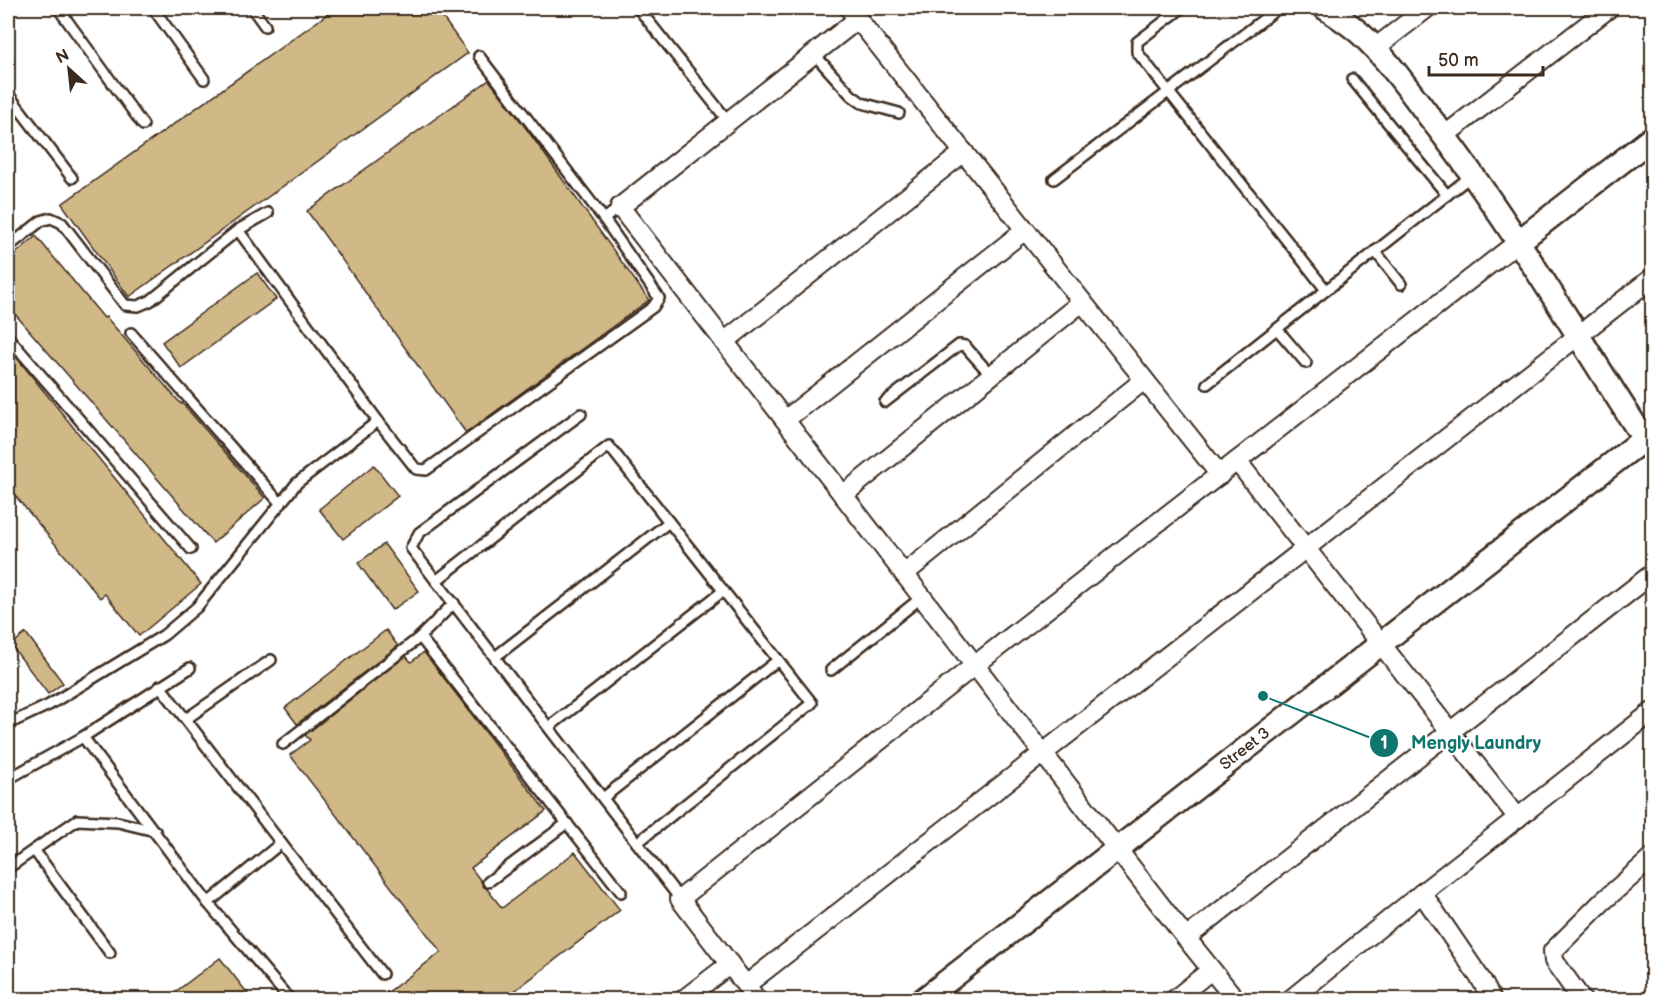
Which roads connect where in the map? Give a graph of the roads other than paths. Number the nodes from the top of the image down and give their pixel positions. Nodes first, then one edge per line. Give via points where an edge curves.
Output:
1 (58, 8) edge
2 (153, 8) edge
3 (252, 8) edge
4 (638, 8) edge
5 (1182, 8) edge
6 (1325, 8) edge
7 (1427, 8) edge
8 (1609, 8) edge
9 (1277, 9) dead end
10 (854, 13) edge
11 (1349, 16) edge
12 (265, 26) dead end
13 (1375, 48) junction
14 (814, 54) junction
15 (479, 57) dead end
16 (204, 79) dead end
17 (1352, 79) dead end
18 (1168, 92) junction
19 (8, 94) edge
20 (899, 113) dead end
21 (728, 121) junction
22 (143, 125) dead end
23 (1444, 136) junction
24 (1653, 138) edge
25 (964, 152) junction
26 (1473, 175) junction
27 (72, 177) dead end
28 (1054, 179) dead end
29 (1447, 195) junction
30 (620, 207) junction
31 (268, 213) dead end
32 (604, 219) junction
33 (238, 230) junction
34 (1025, 230) junction
35 (1518, 242) junction
36 (8, 247) edge
37 (1375, 251) junction
38 (1653, 278) edge
39 (1401, 284) dead end
40 (1326, 290) junction
41 (1082, 302) junction
42 (1277, 329) junction
43 (131, 333) dead end
44 (1577, 336) junction
45 (8, 337) edge
46 (724, 342) junction
47 (1305, 363) dead end
48 (992, 375) junction
49 (1144, 380) junction
50 (1207, 384) dead end
51 (885, 402) dead end
52 (581, 414) dead end
53 (784, 420) junction
54 (378, 421) junction
55 (1650, 442) edge
56 (1237, 461) junction
57 (1220, 474) junction
58 (843, 495) junction
59 (282, 504) junction
60 (669, 522) junction
61 (1305, 548) junction
62 (191, 549) dead end
63 (904, 574) junction
64 (1653, 574) edge
65 (436, 581) junction
66 (723, 591) junction
67 (922, 597) junction
68 (454, 603) junction
69 (420, 637) junction
70 (1381, 644) junction
71 (495, 657) junction
72 (271, 660) dead end
73 (778, 660) junction
74 (975, 666) junction
75 (190, 668) dead end
76 (831, 670) dead end
77 (160, 686) junction
78 (1653, 712) edge
79 (186, 719) junction
80 (8, 724) edge
81 (549, 727) junction
82 (1450, 732) junction
83 (82, 737) junction
84 (283, 744) dead end
85 (1043, 753) junction
86 (8, 779) edge
87 (603, 798) junction
88 (1518, 818) junction
89 (567, 822) junction
90 (154, 831) junction
91 (281, 843) junction
92 (637, 843) junction
93 (1117, 849) junction
94 (34, 850) junction
95 (1653, 858) edge
96 (8, 868) edge
97 (488, 882) dead end
98 (621, 892) dead end
99 (1422, 893) junction
100 (680, 899) junction
101 (208, 903) junction
102 (1186, 938) junction
103 (111, 953) dead end
104 (730, 964) junction
105 (1211, 970) junction
106 (382, 974) dead end
107 (752, 992) edge
108 (290, 999) edge
109 (683, 999) edge
110 (923, 999) edge
111 (1174, 999) edge
112 (1236, 999) edge
113 (1290, 999) edge
114 (1492, 999) edge
115 (1582, 999) edge

1 - 22 lane
2 - 16 lane
3 - 12 lane
4 - 21 lane
5 - 18 lane via 1137,42 1137,52
6 - 11 street
7 - 13 street
8 - 23 street
9 - 18 lane
10 - 14 street
10 - 25 street
11 - 13 street
13 - 23 street
14 - 20 lane via 862,103
14 - 21 street
15 - 32 lane
17 - 29 lane
18 - 28 lane
18 - 40 lane
19 - 27 lane
21 - 30 street
23 - 26 street
24 - 35 street
25 - 34 street
25 - 46 street
26 - 29 lane
26 - 35 street
29 - 37 lane
30 - 32 lane
30 - 46 street
31 - 33 lane
32 - 54 lane via 659,298 653,307 426,470 416,470
33 - 36 lane via 150,301 138,306 125,305 62,222 51,218 41,221
33 - 54 lane
34 - 41 street
34 - 53 street
35 - 44 street
35 - 56 street
37 - 39 lane
37 - 40 lane
38 - 44 street
40 - 42 lane
41 - 48 street
41 - 49 street
42 - 47 lane
42 - 50 lane
43 - 59 lane
44 - 55 street
44 - 61 street
45 - 62 lane
46 - 53 street
48 - 51 lane via 959,345
48 - 58 street
49 - 57 street
49 - 63 street
52 - 65 lane via 419,533 411,548
53 - 58 street
54 - 59 lane via 297,483
55 - 70 street, Street 3
56 - 57 street
56 - 61 street
57 - 74 street
58 - 63 street
59 - 80 lane via 197,607 164,635 50,705
60 - 65 lane via 609,446
60 - 66 lane
60 - 71 lane
61 - 70 street
61 - 85 street
63 - 67 street
64 - 82 street
65 - 68 lane
66 - 73 lane
66 - 81 lane
67 - 74 street
67 - 76 lane
68 - 69 lane
68 - 71 lane
69 - 84 lane
69 - 89 lane
70 - 82 street
70 - 93 street, Street 3
71 - 81 lane
72 - 79 lane
73 - 87 lane
73 - 92 lane via 812,703
74 - 85 street
74 - 100 street
75 - 77 lane
77 - 79 lane
77 - 83 lane
78 - 88 street
79 - 91 lane
81 - 87 lane
82 - 88 street
82 - 102 street
83 - 86 lane
83 - 90 lane
85 - 93 street
85 - 107 street
87 - 92 lane
88 - 99 street
89 - 97 lane
89 - 98 lane
90 - 94 lane via 118,822 77,820
90 - 101 lane
91 - 101 lane
91 - 106 lane
92 - 100 lane
93 - 102 street
93 - 110 street, Street 3
94 - 96 lane
94 - 103 lane
95 - 115 street via 1553,951 1554,961
99 - 113 street
99 - 114 street
100 - 104 street
101 - 108 lane
102 - 105 street
104 - 107 street
104 - 109 street
105 - 111 street
105 - 112 street

